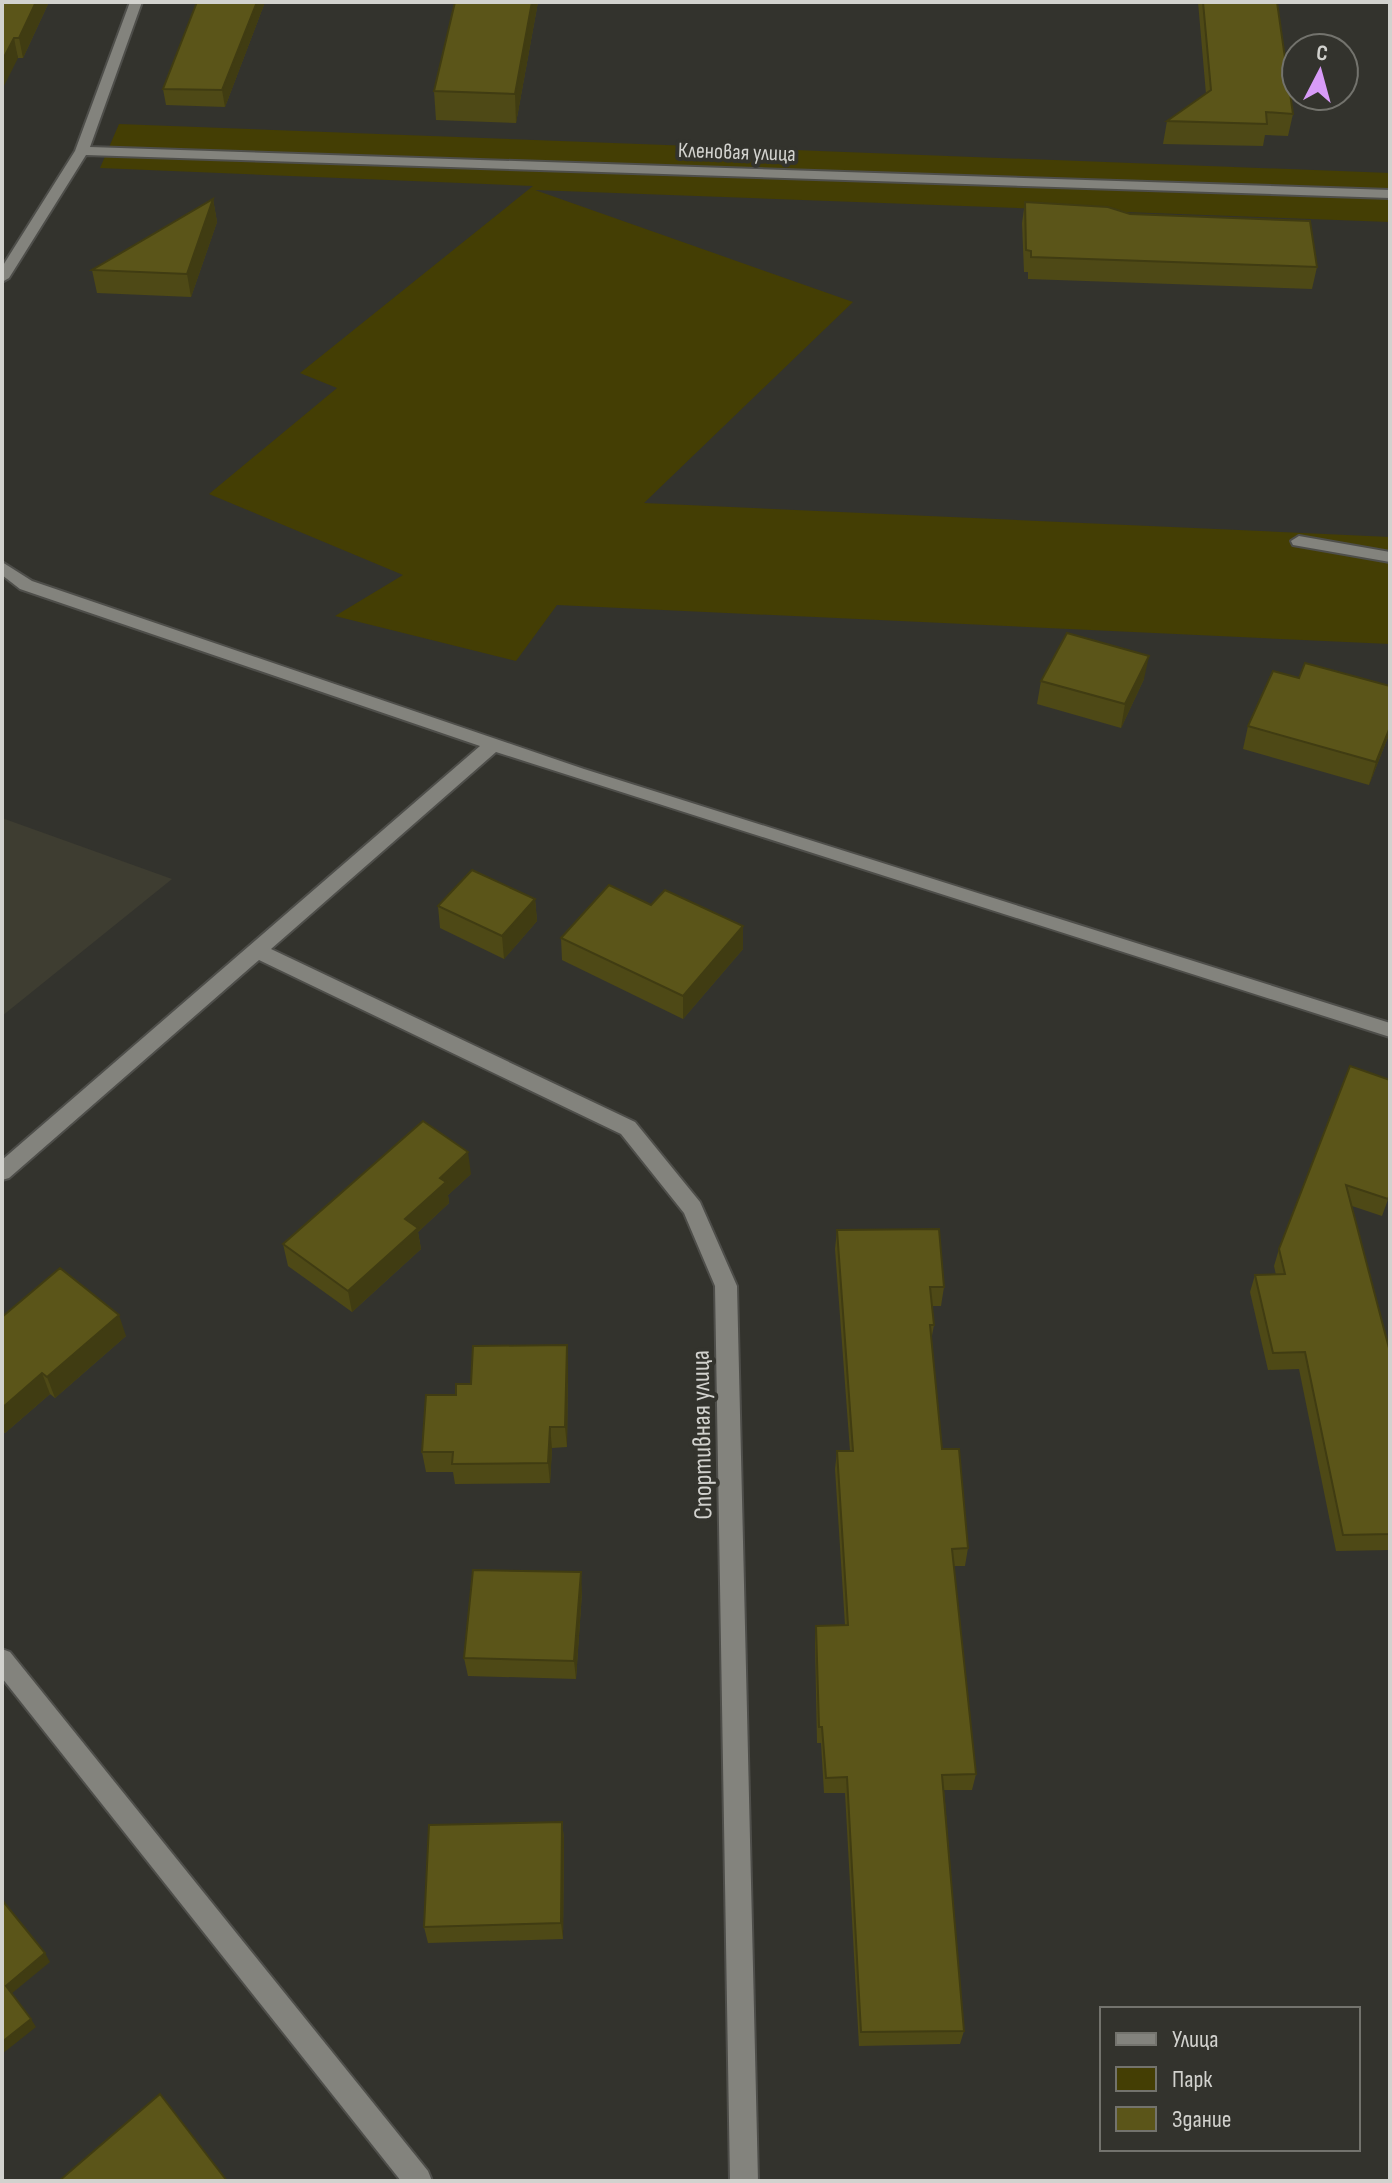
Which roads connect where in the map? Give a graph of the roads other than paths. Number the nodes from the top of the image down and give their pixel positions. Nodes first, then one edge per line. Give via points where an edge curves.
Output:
1 (136, 2) edge
2 (82, 151) junction
3 (1390, 194) edge
4 (2, 278) edge
5 (1299, 541) dead end
6 (1390, 557) edge
7 (2, 567) edge
8 (494, 744) junction
9 (258, 951) junction
10 (1390, 1030) edge
11 (2, 1172) edge
12 (2, 1660) edge
13 (418, 2181) edge
14 (744, 2181) edge

1 - 2 street
2 - 3 street, Кленовая улица
2 - 4 street
5 - 6 street
7 - 8 street via 26,585
8 - 9 street
8 - 10 street
9 - 11 street
9 - 14 street, Спортивная улица via 628,1128 693,1208 726,1286
12 - 13 street

